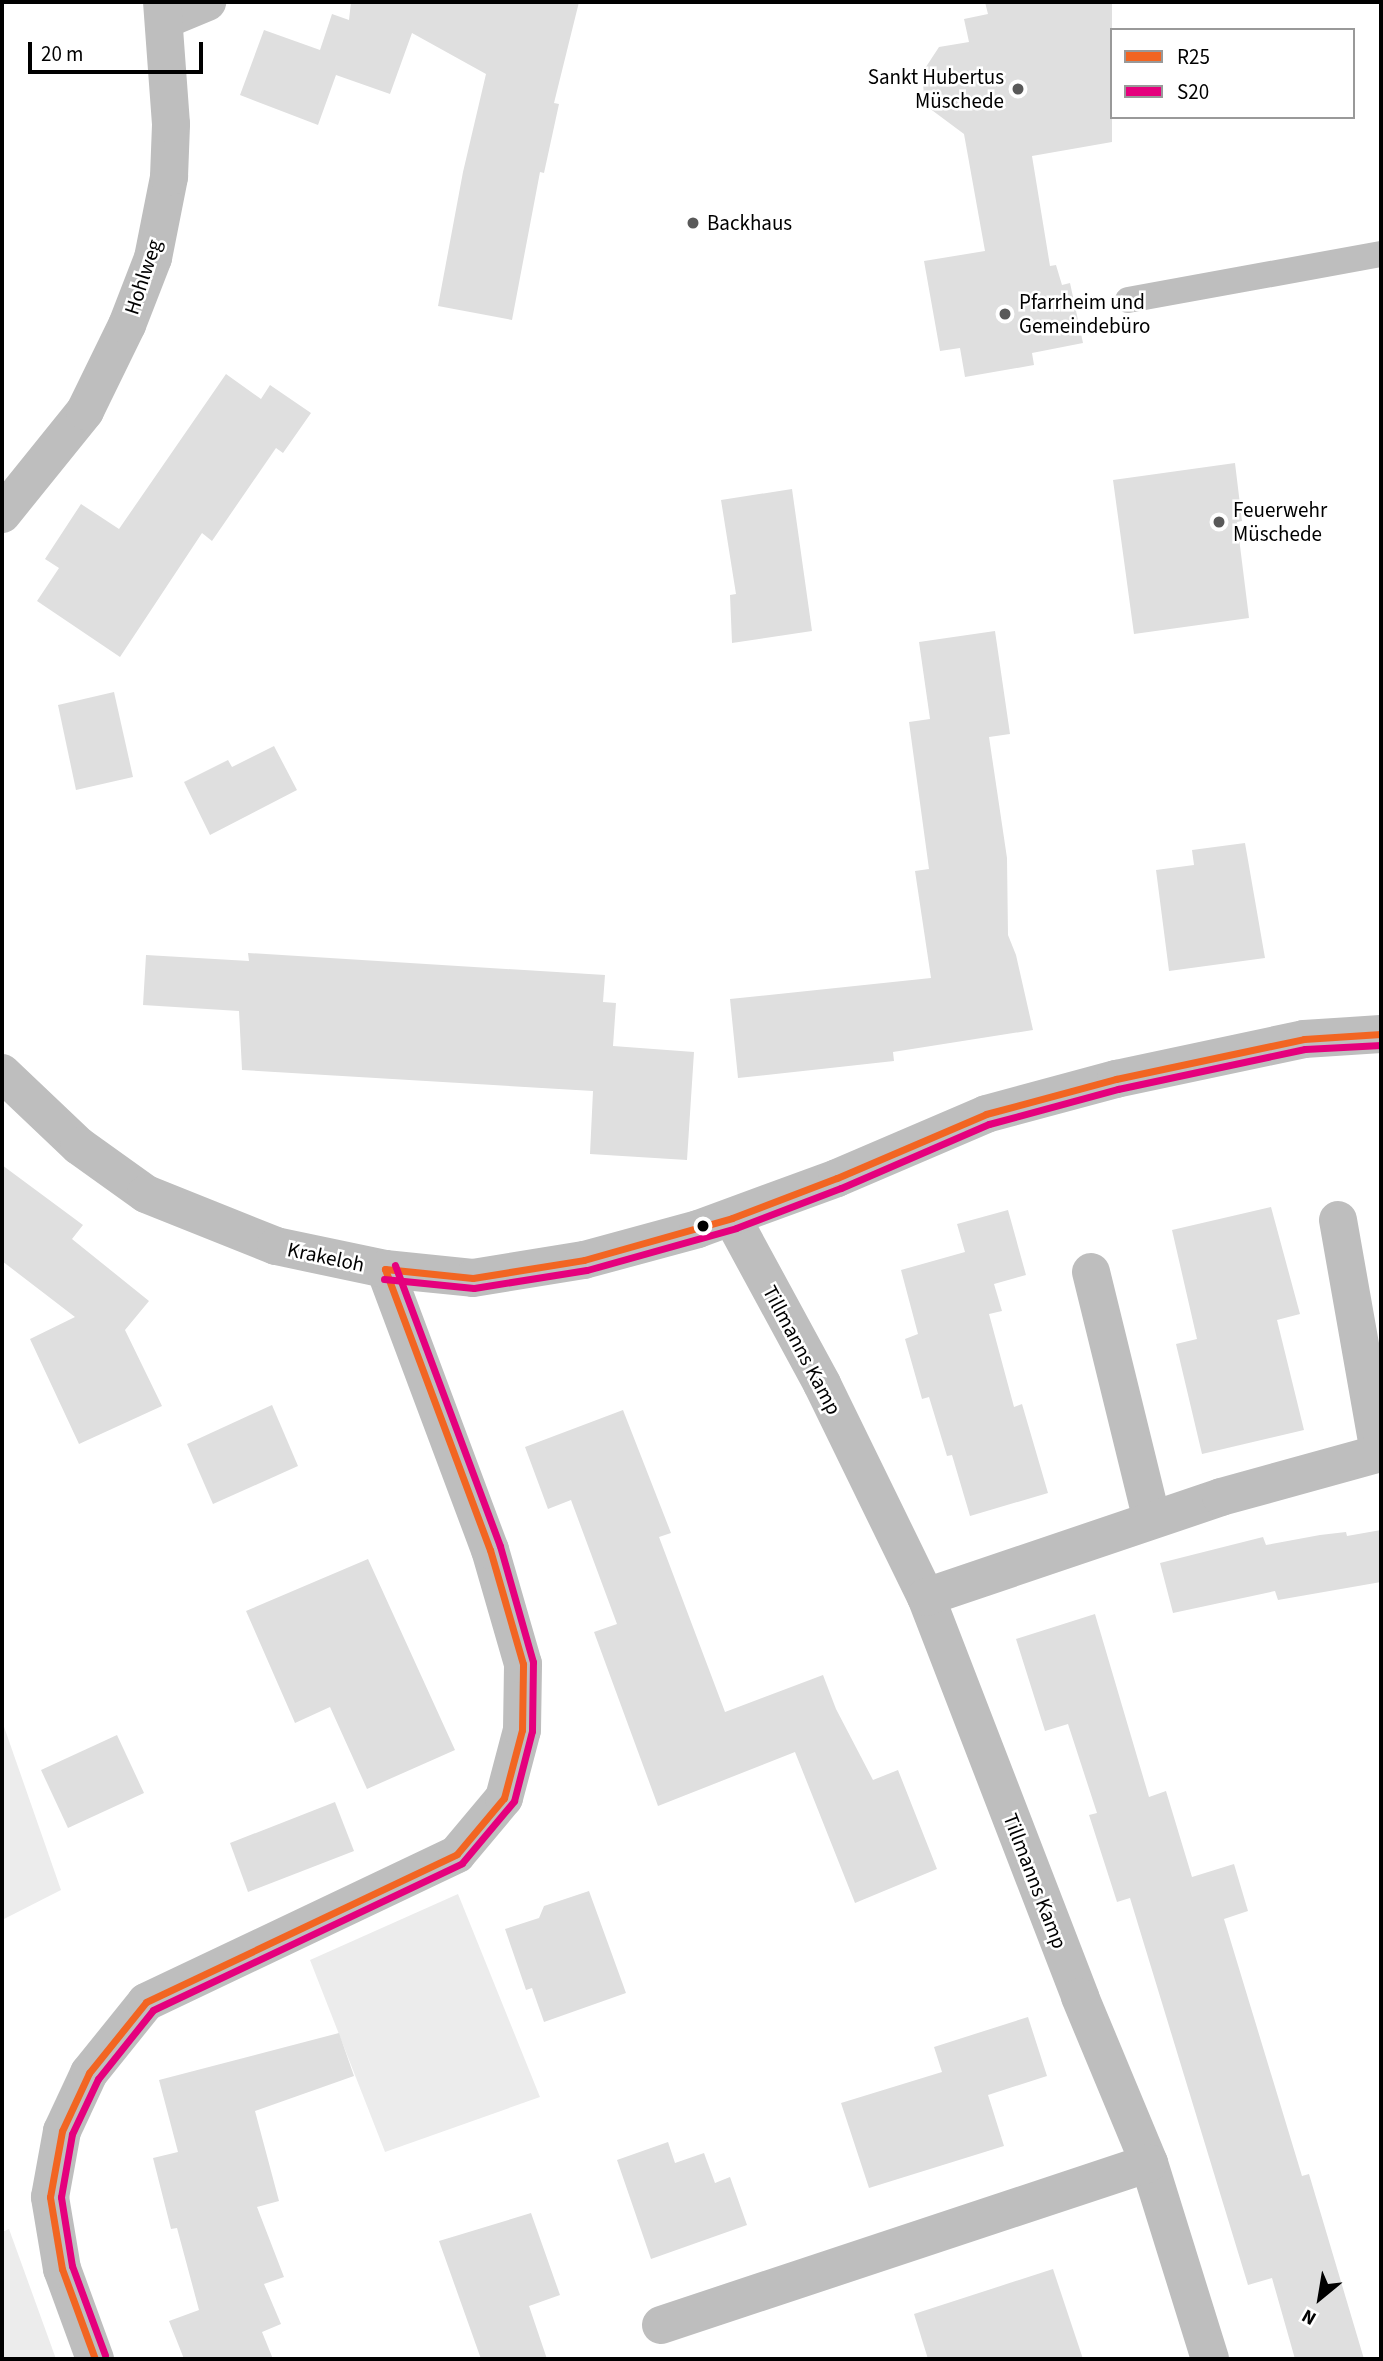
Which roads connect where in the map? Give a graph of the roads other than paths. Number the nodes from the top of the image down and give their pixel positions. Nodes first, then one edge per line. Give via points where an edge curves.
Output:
1 (207, 2) edge
2 (163, 11) edge
3 (1381, 254) edge
4 (1128, 300) dead end
5 (2, 514) edge
6 (1381, 1034) edge
7 (2, 1073) edge
8 (732, 1218) junction
9 (1338, 1220) dead end
10 (385, 1269) junction
11 (1091, 1272) dead end
12 (1380, 1453) edge
13 (1152, 1520) junction
14 (926, 1597) junction
15 (1149, 2163) junction
16 (661, 2325) dead end
17 (96, 2359) edge
18 (1210, 2359) edge

1 - 2 street
2 - 5 street, Hohlweg via 171,124 169,177 153,258 85,411
3 - 4 lane
6 - 8 street, Krakeloh via 1304,1039 1116,1079 986,1114
7 - 10 street, Krakeloh via 79,1146 146,1194 276,1246
8 - 10 street, Krakeloh via 584,1260 473,1278
8 - 14 street, Tillmanns Kamp via 822,1384
9 - 12 street
10 - 17 street via 490,1550 523,1664 522,1730 504,1798 457,1854 146,2002 89,2073 62,2131 50,2197 62,2269
11 - 13 street
12 - 13 street
13 - 14 street
14 - 15 street, Tillmanns Kamp
15 - 16 street
15 - 18 street, Tillmanns Kamp

